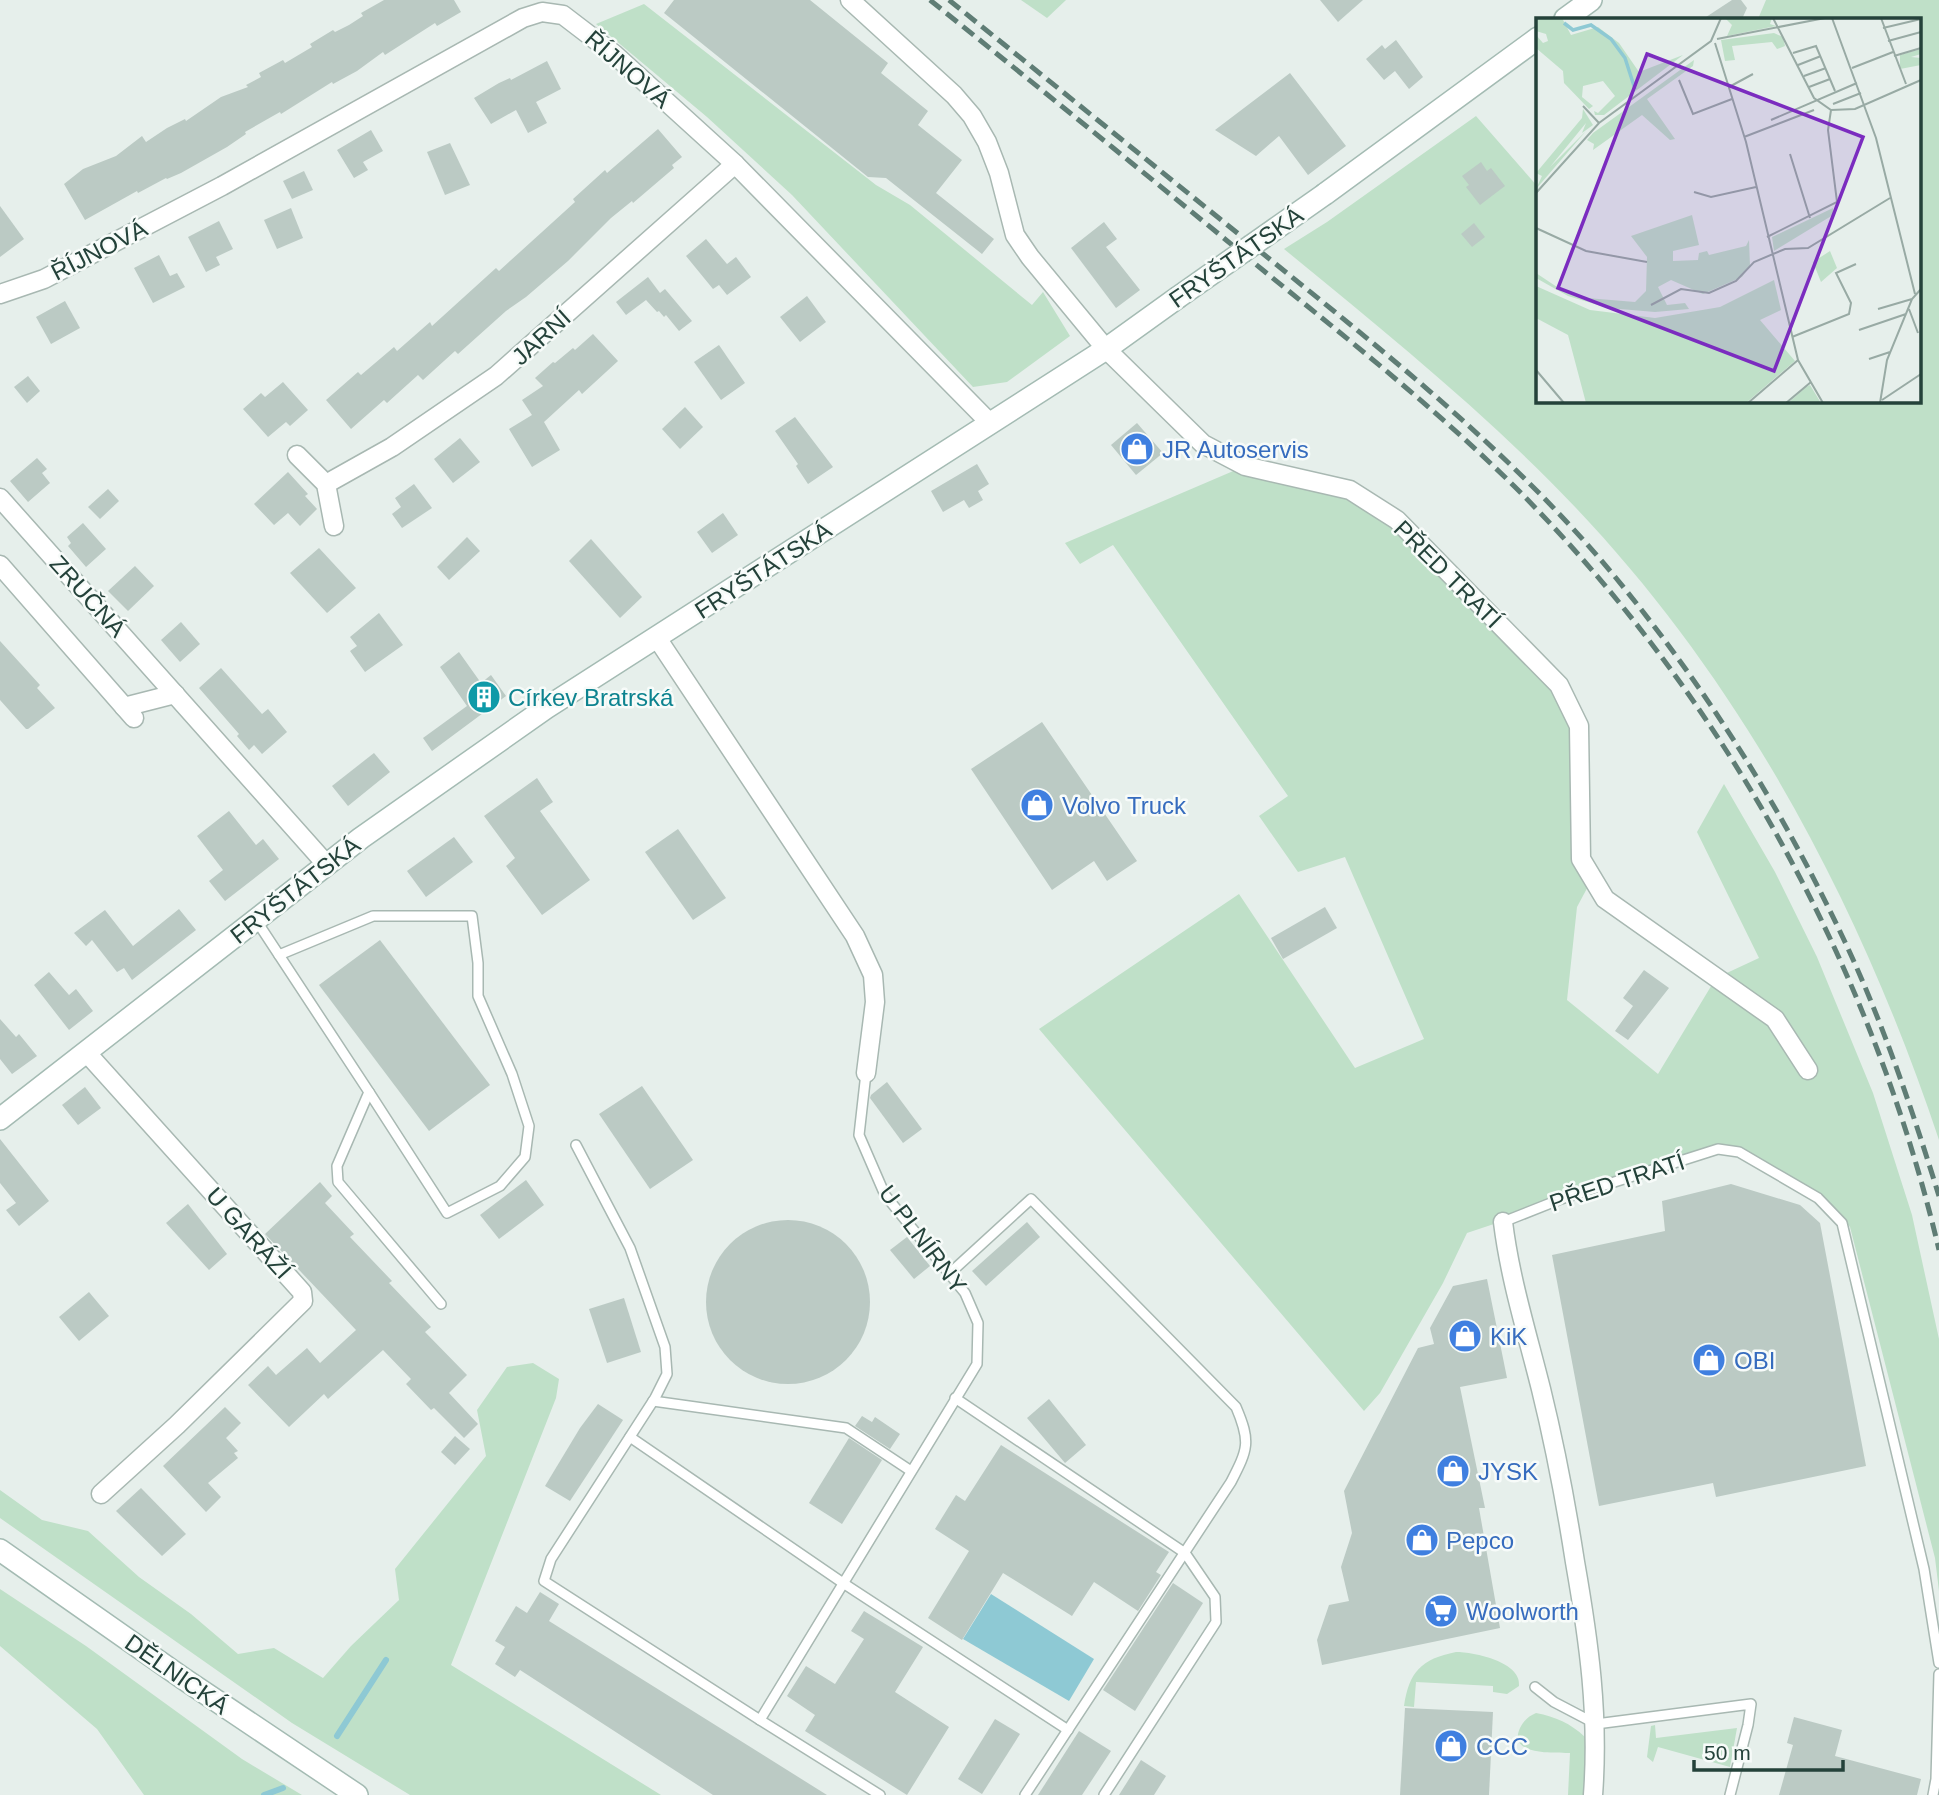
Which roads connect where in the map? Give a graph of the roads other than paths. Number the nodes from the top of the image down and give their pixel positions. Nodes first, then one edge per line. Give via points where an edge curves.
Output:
1 (850, 0) edge
2 (1591, 0) edge
3 (1565, 18) edge
4 (1536, 39) edge
5 (735, 164) junction
6 (0, 294) edge
7 (1106, 349) junction
8 (990, 424) junction
9 (297, 455) dead end
10 (326, 484) junction
11 (0, 498) edge
12 (334, 526) dead end
13 (0, 565) edge
14 (657, 638) junction
15 (175, 694) junction
16 (327, 865) junction
17 (256, 920) junction
18 (279, 956) junction
19 (86, 1052) junction
20 (1808, 1070) dead end
21 (866, 1073) joint
22 (369, 1092) junction
23 (2, 1113) edge
24 (576, 1144) dead end
25 (1503, 1222) joint
26 (949, 1274) junction
27 (441, 1304) dead end
28 (955, 1398) junction
29 (653, 1401) junction
30 (630, 1437) junction
31 (911, 1471) junction
32 (101, 1494) dead end
33 (0, 1550) edge
34 (1185, 1553) junction
35 (843, 1583) junction
36 (1939, 1663) edge
37 (1939, 1674) edge
38 (1535, 1687) dead end
39 (760, 1720) junction
40 (1596, 1724) junction
41 (1068, 1730) junction
42 (357, 1795) edge
43 (880, 1795) edge
44 (1025, 1795) edge
45 (1104, 1795) edge
46 (1593, 1795) edge
47 (1730, 1795) edge
48 (1933, 1795) edge

1 - 7 street, PŘED TRATÍ via 972,116 999,173 1015,235
2 - 3 street
4 - 7 street, FRYŠTÁTSKÁ, bridge
5 - 6 street, ŘÍJNOVÁ via 614,54 563,15 542,12 523,18 222,186 44,279
5 - 8 street, ŘÍJNOVÁ
5 - 10 street, JARNÍ via 496,376 393,447
7 - 8 street, FRYŠTÁTSKÁ
7 - 20 street, PŘED TRATÍ via 1203,444 1245,466 1350,491 1397,520 1559,685 1580,726 1581,859 1605,899 1775,1019
8 - 14 street, FRYŠTÁTSKÁ
9 - 10 street
10 - 12 street
11 - 15 street, ZRUČNÁ
13 - 15 street, ZRUČNÁ via 129,713
14 - 16 street, FRYŠTÁTSKÁ via 535,716
14 - 21 street, U PLNÍRNY via 855,936 873,975 875,1002
15 - 16 street, ZRUČNÁ
16 - 17 street, FRYŠTÁTSKÁ
17 - 18 lane
17 - 19 street, FRYŠTÁTSKÁ
18 - 22 lane
18 - 22 lane via 373,916 472,916 478,996 529,1126 525,1157 500,1186 447,1213
19 - 23 street, FRYŠTÁTSKÁ
19 - 32 street, U GARÁŽÍ via 302,1292 303,1301
21 - 26 lane, U PLNÍRNY via 859,1135 885,1195
22 - 27 lane via 337,1166 338,1182
24 - 29 lane via 630,1248 665,1347 667,1374
25 - 36 lane, PŘED TRATÍ via 1718,1149 1740,1152 1818,1198 1842,1223 1924,1569
25 - 40 street, PŘED TRATÍ via 1508,1262 1568,1515
26 - 28 lane, U PLNÍRNY via 965,1293 978,1323 977,1364
26 - 34 lane via 1031,1199 1236,1407 1245,1428 1246,1452
28 - 31 lane, U PLNÍRNY
28 - 34 lane
29 - 30 lane
29 - 31 lane via 846,1428
30 - 35 lane
30 - 39 lane via 551,1559 544,1581
31 - 35 lane, U PLNÍRNY
33 - 42 street, DĚLNICKÁ
34 - 41 lane
34 - 45 lane via 1215,1597 1216,1622
35 - 39 lane, U PLNÍRNY
35 - 41 lane
37 - 48 lane
38 - 40 lane
39 - 43 lane
40 - 46 street, PŘED TRATÍ
40 - 47 lane via 1751,1704
41 - 44 lane

